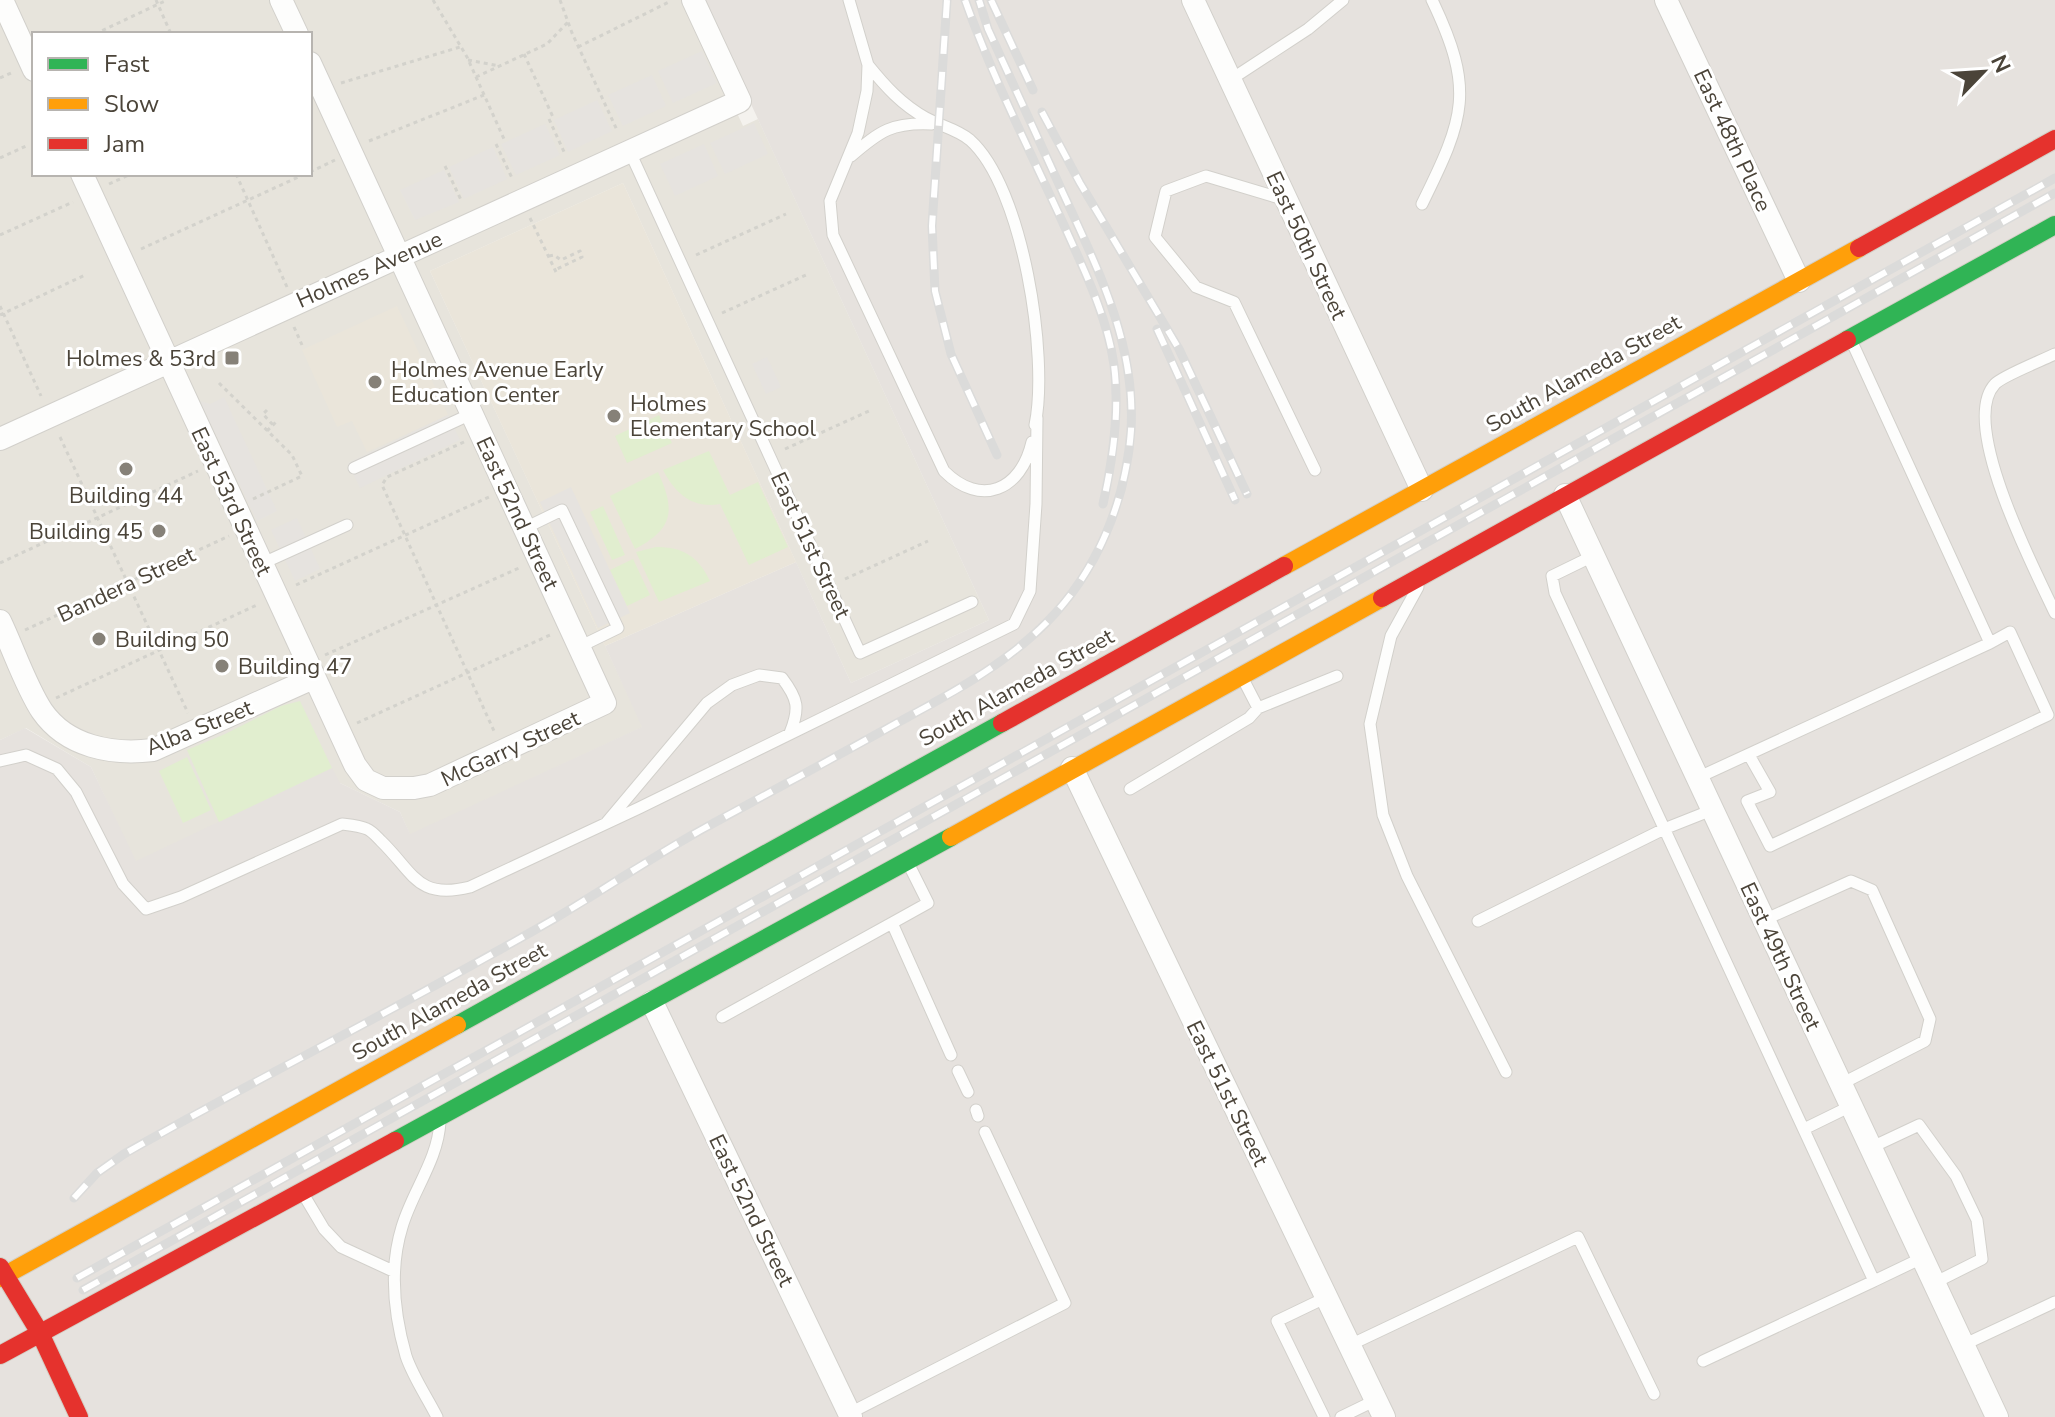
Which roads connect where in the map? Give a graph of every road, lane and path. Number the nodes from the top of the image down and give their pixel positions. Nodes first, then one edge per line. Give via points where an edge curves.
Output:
1 (2, 0) edge
2 (167, 0) edge
3 (281, 0) edge
4 (433, 0) edge
5 (560, 0) edge
6 (673, 0) edge
7 (693, 0) edge
8 (849, 0) edge
9 (1193, 0) edge
10 (1343, 0) edge
11 (1432, 0) edge
12 (1666, 0) edge
13 (157, 2) edge
14 (568, 22) junction
15 (99, 32) edge
16 (170, 32) edge
17 (296, 32) edge
18 (460, 47) junction
19 (578, 47) junction
20 (524, 54) junction
21 (468, 60) junction
22 (868, 65) junction
23 (32, 66) edge
24 (500, 66) junction
25 (312, 67) edge
26 (476, 77) junction
27 (1230, 80) junction
28 (333, 87) dead end
29 (484, 95) junction
30 (940, 125) junction
31 (617, 130) dead end
32 (504, 139) dead end
33 (2055, 139) edge
34 (496, 144) dead end
35 (26, 146) dead end
36 (361, 147) dead end
37 (630, 152) junction
38 (565, 154) dead end
39 (342, 157) dead end
40 (0, 158) edge
41 (847, 160) junction
42 (445, 166) dead end
43 (312, 171) edge
44 (83, 176) edge
45 (127, 176) edge
46 (237, 176) edge
47 (301, 176) edge
48 (512, 178) dead end
49 (101, 188) dead end
50 (248, 200) junction
51 (1286, 200) junction
52 (73, 202) dead end
53 (462, 202) dead end
54 (1422, 204) dead end
55 (786, 214) dead end
56 (531, 221) dead end
57 (2055, 225) edge
58 (0, 235) edge
59 (139, 250) dead end
60 (696, 255) dead end
61 (399, 256) junction
62 (549, 256) junction
63 (85, 275) dead end
64 (806, 275) dead end
65 (1799, 281) junction
66 (286, 284) dead end
67 (0, 306) edge
68 (722, 313) dead end
69 (2, 314) edge
70 (294, 328) dead end
71 (1850, 338) junction
72 (302, 345) dead end
73 (2055, 354) edge
74 (168, 362) junction
75 (219, 383) dead end
76 (41, 396) dead end
77 (267, 410) dead end
78 (869, 411) dead end
79 (471, 414) junction
80 (1037, 418) junction
81 (267, 431) junction
82 (60, 437) dead end
83 (0, 439) edge
84 (464, 442) dead end
85 (785, 449) dead end
86 (354, 468) dead end
87 (1315, 470) dead end
88 (198, 471) dead end
89 (1422, 490) junction
90 (1565, 495) junction
91 (489, 497) dead end
92 (255, 498) dead end
93 (97, 518) junction
94 (347, 525) dead end
95 (525, 528) junction
96 (236, 533) dead end
97 (405, 535) junction
98 (928, 541) dead end
99 (1593, 556) junction
100 (0, 563) edge
101 (261, 564) junction
102 (522, 567) dead end
103 (1426, 573) junction
104 (845, 579) dead end
105 (128, 583) junction
106 (294, 586) dead end
107 (972, 602) dead end
108 (259, 604) dead end
109 (437, 605) junction
110 (2055, 613) edge
111 (8, 628) edge
112 (552, 634) dead end
113 (1990, 643) junction
114 (579, 647) junction
115 (159, 650) junction
116 (316, 668) junction
117 (468, 673) junction
118 (1241, 675) junction
119 (1337, 676) dead end
120 (605, 703) joint
121 (48, 708) junction
122 (1258, 708) junction
123 (192, 721) dead end
124 (357, 723) dead end
125 (790, 733) junction
126 (497, 738) dead end
127 (1749, 755) junction
128 (0, 761) edge
129 (1072, 768) junction
130 (1697, 778) junction
131 (414, 788) joint
132 (1130, 789) dead end
133 (1712, 810) junction
134 (605, 825) junction
135 (1664, 829) junction
136 (907, 860) junction
137 (1764, 920) junction
138 (1478, 921) dead end
139 (892, 923) junction
140 (652, 1002) junction
141 (722, 1017) dead end
142 (951, 1055) dead end
143 (958, 1071) dead end
144 (1506, 1072) dead end
145 (1841, 1084) junction
146 (968, 1092) dead end
147 (1851, 1106) junction
148 (440, 1117) junction
149 (1804, 1129) junction
150 (985, 1132) dead end
151 (1870, 1148) junction
152 (302, 1192) junction
153 (1922, 1258) junction
154 (393, 1271) junction
155 (1, 1273) edge
156 (1874, 1281) junction
157 (1934, 1283) junction
158 (1327, 1297) junction
159 (2055, 1302) edge
160 (40, 1333) junction
161 (1350, 1345) junction
162 (1963, 1345) junction
163 (0, 1355) edge
164 (1703, 1361) dead end
165 (1654, 1394) dead end
166 (1380, 1409) edge
167 (850, 1415) edge
168 (79, 1417) edge
169 (437, 1417) edge
170 (1324, 1417) edge
171 (1341, 1417) edge
172 (1997, 1417) edge

1 - 23 street
2 - 13 path
3 - 17 street
4 - 18 path
5 - 14 path
6 - 19 path
7 - 37 street, Holmes Avenue via 740,101
8 - 22 lane
9 - 27 street, East 50th Street
10 - 27 lane
11 - 54 lane via 1450,37 1461,93 1450,145
12 - 65 street, East 48th Place
13 - 15 path
13 - 16 path
14 - 19 path
14 - 20 path via 547,44
18 - 21 path
18 - 28 path
19 - 31 path
20 - 24 path
20 - 38 path
21 - 24 path
21 - 26 path
22 - 30 lane via 889,90
22 - 41 lane via 863,113
24 - 26 path
25 - 61 street, East 52nd Street
26 - 29 path
27 - 51 street, East 50th Street
29 - 32 path
29 - 36 path
30 - 41 lane via 891,127
30 - 80 lane via 976,147 1005,194 1034,314
33 - 65 street, South Alameda Street
34 - 48 path
35 - 40 path
37 - 61 street, Holmes Avenue
37 - 107 lane, East 51st Street via 860,653
39 - 43 path
41 - 80 lane via 830,201 833,235 944,471 969,488 1007,485 1027,462
42 - 53 path
44 - 74 street, East 53rd Street
45 - 49 path
46 - 50 path
47 - 50 path
50 - 59 path
50 - 66 path
51 - 87 lane via 1206,176 1166,191 1155,237 1196,287 1234,302
51 - 89 street, East 50th Street
52 - 58 path
55 - 60 path
56 - 62 path
57 - 71 street
61 - 74 street, Holmes Avenue
61 - 79 street, East 52nd Street
62 - 62 path via 556,271 582,257 580,251 561,260
63 - 69 path
64 - 68 path
65 - 89 street, South Alameda Street
67 - 69 path
69 - 76 path
70 - 72 path
71 - 90 street
71 - 113 lane
73 - 110 lane via 1995,384 1983,409 1994,474
74 - 83 street, Holmes Avenue
74 - 101 street, East 53rd Street
75 - 81 path
77 - 81 path via 263,414 275,423
78 - 85 path
79 - 86 lane
79 - 95 street, East 52nd Street
80 - 125 lane via 1030,591 1014,624
81 - 92 path via 292,455 302,476
82 - 93 path
84 - 97 path via 384,481
88 - 93 path
89 - 155 street, South Alameda Street
90 - 99 street, East 49th Street
90 - 103 street
91 - 97 path
93 - 100 path
93 - 105 path
94 - 101 lane
95 - 114 street, East 52nd Street
95 - 114 lane via 562,510 618,628
96 - 105 path, Bandera Street
97 - 106 path
97 - 109 path
98 - 104 path
99 - 130 street, East 49th Street
99 - 135 lane via 1552,576 1555,593
101 - 116 street, East 53rd Street
102 - 109 path
103 - 118 street
103 - 144 lane via 1391,636 1370,724 1383,815 1407,876
105 - 111 path, Bandera Street
105 - 115 path
108 - 115 path
109 - 116 path
109 - 117 path
111 - 121 street
112 - 117 path
113 - 127 lane
113 - 127 lane via 2010,632 2048,715 1770,846 1747,801 1770,792
114 - 120 street, East 52nd Street
115 - 121 path via 57,697
115 - 123 path
116 - 121 street, Alba Street via 183,738 143,751 109,751 70,737
116 - 131 street, East 53rd Street via 366,780 383,788
117 - 124 path
117 - 126 path
118 - 122 lane
118 - 129 street
119 - 122 lane
120 - 131 street, McGarry Street
122 - 132 lane
125 - 134 lane
125 - 134 lane via 797,716 795,694 782,678 759,675 732,685 707,703
127 - 130 lane
128 - 134 lane via 26,755 57,769 76,792 123,884 146,909 342,824 369,829 411,875 447,893
129 - 136 street
129 - 158 street, East 51st Street
130 - 133 street, East 49th Street
133 - 135 lane
133 - 137 street, East 49th Street
135 - 138 lane
135 - 149 lane
136 - 139 lane via 928,903
136 - 140 street
137 - 145 street, East 49th Street
137 - 145 lane via 1851,881 1872,890 1930,1019 1925,1041
139 - 141 lane
139 - 142 lane
140 - 148 street
140 - 167 street, East 52nd Street
143 - 146 lane
145 - 147 street, East 49th Street
147 - 149 lane
147 - 151 street, East 49th Street
148 - 152 street
148 - 154 lane via 425,1176 402,1227
149 - 156 lane
150 - 167 lane via 1065,1303
151 - 153 street, East 49th Street
151 - 157 lane via 1919,1125 1956,1176 1977,1220 1982,1259
152 - 154 lane via 341,1247
152 - 160 street
153 - 156 lane
153 - 157 street, East 49th Street
154 - 169 lane via 407,1357
155 - 160 street
156 - 164 lane
157 - 162 street, East 49th Street
158 - 161 street, East 51st Street
158 - 170 lane via 1277,1321
159 - 162 lane
160 - 163 street
160 - 168 street
161 - 165 lane via 1578,1237
161 - 166 street, East 51st Street
162 - 172 street, East 49th Street
166 - 171 lane

